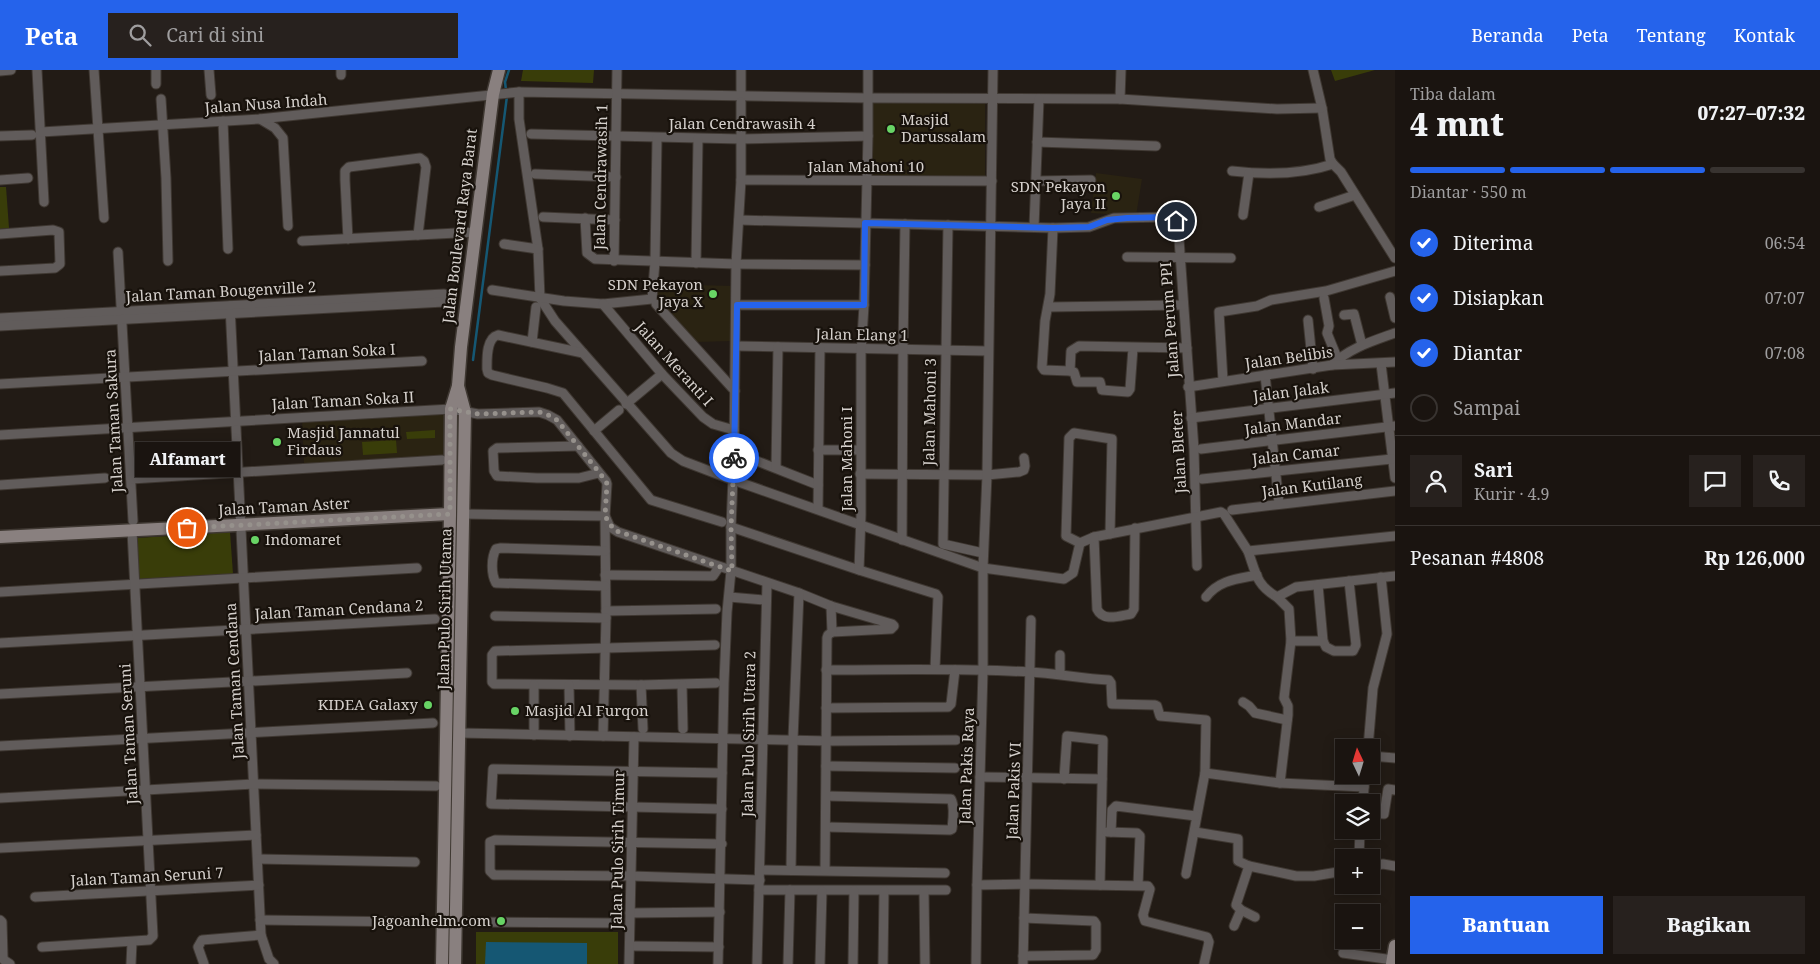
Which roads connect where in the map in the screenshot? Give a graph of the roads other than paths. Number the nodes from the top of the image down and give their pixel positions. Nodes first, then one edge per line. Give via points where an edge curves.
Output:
1 (11, 70) edge
2 (37, 70) edge
3 (94, 70) edge
4 (156, 70) edge
5 (209, 70) edge
6 (499, 70) edge
7 (617, 70) edge
8 (741, 70) edge
9 (868, 70) edge
10 (993, 70) edge
11 (1121, 70) edge
12 (1312, 70) edge
13 (0, 71) edge
14 (156, 84) dead end
15 (516, 92) junction
16 (496, 94) junction
17 (617, 94) junction
18 (212, 95) dead end
19 (868, 98) junction
20 (993, 98) junction
21 (161, 99) dead end
22 (741, 99) junction
23 (1039, 99) junction
24 (1120, 99) junction
25 (1322, 108) junction
26 (259, 119) junction
27 (223, 121) junction
28 (162, 124) junction
29 (98, 128) junction
30 (36, 133) junction
31 (531, 134) dead end
32 (0, 136) edge
33 (616, 136) junction
34 (868, 136) junction
35 (657, 138) junction
36 (698, 139) junction
37 (741, 140) junction
38 (1037, 142) junction
39 (1156, 146) dead end
40 (1333, 164) junction
41 (1232, 171) dead end
42 (1249, 173) junction
43 (535, 174) dead end
44 (616, 177) junction
45 (28, 178) dead end
46 (0, 180) edge
47 (741, 180) junction
48 (1091, 180) dead end
49 (992, 181) junction
50 (867, 182) junction
51 (1036, 182) junction
52 (1355, 195) junction
53 (44, 202) dead end
54 (1318, 207) dead end
55 (1243, 215) dead end
56 (543, 216) dead end
57 (104, 218) dead end
58 (585, 218) junction
59 (615, 220) junction
60 (739, 220) junction
61 (865, 223) junction
62 (905, 224) junction
63 (948, 225) junction
64 (288, 226) dead end
65 (991, 226) junction
66 (1034, 227) junction
67 (1053, 228) junction
68 (476, 232) junction
69 (0, 234) edge
70 (418, 235) junction
71 (348, 239) junction
72 (302, 241) dead end
73 (504, 244) dead end
74 (228, 248) dead end
75 (538, 249) junction
76 (118, 252) dead end
77 (1179, 256) junction
78 (1127, 257) dead end
79 (1231, 258) dead end
80 (1395, 258) edge
81 (168, 261) dead end
82 (614, 261) junction
83 (655, 262) junction
84 (696, 263) junction
85 (736, 264) junction
86 (864, 265) junction
87 (0, 271) edge
88 (1395, 271) edge
89 (492, 290) dead end
90 (1390, 297) dead end
91 (444, 298) dead end
92 (540, 298) junction
93 (1324, 298) dead end
94 (603, 304) junction
95 (656, 304) dead end
96 (1183, 304) junction
97 (737, 305) junction
98 (864, 305) junction
99 (536, 307) dead end
100 (1049, 307) junction
101 (231, 310) junction
102 (122, 315) junction
103 (1344, 315) dead end
104 (0, 318) edge
105 (1395, 318) edge
106 (1308, 320) dead end
107 (0, 326) edge
108 (1395, 333) edge
109 (532, 342) junction
110 (1362, 345) junction
111 (736, 346) junction
112 (778, 347) junction
113 (820, 348) junction
114 (862, 348) junction
115 (1133, 348) junction
116 (1187, 348) junction
117 (903, 349) junction
118 (945, 350) junction
119 (988, 351) junction
120 (583, 353) junction
121 (422, 361) dead end
122 (1335, 362) junction
123 (1395, 362) edge
124 (1381, 364) junction
125 (1313, 369) junction
126 (234, 371) junction
127 (1070, 371) junction
128 (662, 374) junction
129 (1265, 375) junction
130 (125, 377) junction
131 (1223, 381) junction
132 (0, 384) edge
133 (458, 386) junction
134 (1188, 387) junction
135 (735, 391) junction
136 (1395, 393) edge
137 (1385, 394) junction
138 (626, 404) junction
139 (450, 409) junction
140 (1269, 409) junction
141 (619, 410) dead end
142 (465, 412) junction
143 (1191, 418) junction
144 (236, 421) junction
145 (1392, 426) edge
146 (128, 427) junction
147 (734, 430) junction
148 (594, 431) junction
149 (0, 434) edge
150 (1272, 440) junction
151 (578, 446) junction
152 (1201, 449) dead end
153 (818, 450) junction
154 (860, 450) junction
155 (734, 452) junction
156 (1024, 458) dead end
157 (1392, 459) junction
158 (442, 460) dead end
159 (776, 468) junction
160 (239, 472) junction
161 (599, 472) junction
162 (1276, 472) junction
163 (860, 474) junction
164 (902, 474) junction
165 (944, 475) junction
166 (987, 475) junction
167 (105, 478) dead end
168 (1395, 478) edge
169 (131, 479) junction
170 (1202, 479) dead end
171 (733, 480) junction
172 (0, 485) edge
173 (818, 485) junction
174 (1395, 491) edge
175 (1279, 503) junction
176 (818, 509) junction
177 (1232, 510) dead end
178 (457, 514) junction
179 (605, 516) junction
180 (1196, 517) junction
181 (241, 525) junction
182 (726, 525) junction
183 (860, 525) junction
184 (132, 526) junction
185 (1135, 528) junction
186 (1110, 534) junction
187 (1395, 536) edge
188 (1094, 537) junction
189 (0, 538) edge
190 (902, 540) junction
191 (1080, 543) junction
192 (456, 548) junction
193 (605, 551) junction
194 (1248, 551) junction
195 (984, 553) junction
196 (1197, 566) dead end
197 (719, 567) junction
198 (417, 568) dead end
199 (983, 568) junction
200 (859, 570) junction
201 (732, 571) junction
202 (605, 575) junction
203 (1257, 575) junction
204 (1395, 576) edge
205 (1381, 577) junction
206 (243, 578) junction
207 (1349, 582) junction
208 (766, 583) junction
209 (135, 584) junction
210 (1318, 585) junction
211 (605, 586) junction
212 (0, 592) edge
213 (799, 593) junction
214 (728, 597) junction
215 (1206, 597) dead end
216 (1277, 598) junction
217 (765, 600) junction
218 (831, 606) junction
219 (716, 609) dead end
220 (606, 614) junction
221 (495, 616) dead end
222 (435, 619) dead end
223 (1031, 620) dead end
224 (246, 629) junction
225 (832, 632) junction
226 (137, 635) junction
227 (1291, 641) junction
228 (1323, 641) junction
229 (0, 643) edge
230 (714, 645) dead end
231 (605, 649) junction
232 (1060, 656) dead end
233 (936, 669) junction
234 (826, 670) junction
235 (955, 670) junction
236 (983, 670) junction
237 (1030, 672) junction
238 (407, 673) dead end
239 (1060, 674) junction
240 (248, 681) junction
241 (716, 684) dead end
242 (534, 685) junction
243 (569, 685) junction
244 (603, 685) junction
245 (641, 685) junction
246 (682, 685) junction
247 (140, 687) junction
248 (0, 694) edge
249 (1243, 702) dead end
250 (826, 708) junction
251 (1288, 720) junction
252 (433, 723) dead end
253 (643, 729) dead end
254 (683, 729) dead end
255 (251, 733) junction
256 (459, 734) junction
257 (534, 735) junction
258 (570, 736) junction
259 (603, 736) junction
260 (634, 737) junction
261 (143, 739) junction
262 (722, 739) junction
263 (762, 739) junction
264 (793, 739) junction
265 (1369, 739) edge
266 (956, 740) dead end
267 (826, 741) junction
268 (0, 746) edge
269 (1380, 757) edge
270 (1395, 758) edge
271 (826, 766) junction
272 (955, 768) dead end
273 (633, 772) junction
274 (722, 773) junction
275 (1205, 773) junction
276 (980, 777) junction
277 (1029, 779) junction
278 (1064, 779) junction
279 (1102, 779) junction
280 (1280, 783) junction
281 (254, 784) junction
282 (1364, 784) edge
283 (436, 786) dead end
284 (1364, 788) junction
285 (145, 790) junction
286 (1395, 790) edge
287 (1364, 794) edge
288 (826, 796) junction
289 (0, 798) edge
290 (633, 808) junction
291 (722, 809) junction
292 (1380, 814) edge
293 (1196, 816) junction
294 (826, 827) junction
295 (1100, 832) junction
296 (1112, 832) junction
297 (1195, 832) junction
298 (256, 835) junction
299 (148, 840) junction
300 (632, 842) junction
301 (722, 844) junction
302 (0, 848) edge
303 (258, 859) junction
304 (416, 862) dead end
305 (1380, 864) edge
306 (1248, 866) junction
307 (1395, 866) edge
308 (791, 869) junction
309 (760, 870) junction
310 (826, 870) junction
311 (1335, 872) edge
312 (945, 873) dead end
313 (1186, 874) dead end
314 (631, 876) junction
315 (721, 879) junction
316 (1025, 884) junction
317 (259, 885) junction
318 (760, 885) junction
319 (977, 885) junction
320 (1100, 885) junction
321 (1138, 885) junction
322 (150, 890) junction
323 (790, 890) junction
324 (946, 890) dead end
325 (822, 891) junction
326 (854, 891) junction
327 (884, 891) junction
328 (924, 891) junction
329 (36, 896) dead end
330 (1241, 910) junction
331 (720, 912) junction
332 (630, 913) junction
333 (1256, 917) dead end
334 (1024, 918) junction
335 (0, 920) edge
336 (260, 920) junction
337 (412, 922) dead end
338 (456, 922) junction
339 (612, 923) dead end
340 (1234, 926) dead end
341 (261, 935) junction
342 (132, 942) junction
343 (630, 946) junction
344 (1395, 946) edge
345 (42, 947) dead end
346 (718, 947) junction
347 (1343, 953) dead end
348 (1023, 960) edge
349 (1392, 962) edge
350 (10, 964) edge
351 (131, 964) edge
352 (204, 964) edge
353 (274, 964) edge
354 (442, 964) edge
355 (455, 964) edge
356 (630, 964) edge
357 (718, 964) edge
358 (757, 964) edge
359 (788, 964) edge
360 (820, 964) edge
361 (853, 964) edge
362 (883, 964) edge
363 (925, 964) edge
364 (976, 964) edge
365 (1204, 964) edge

1 - 13 street
2 - 30 street
3 - 29 street
4 - 14 street
5 - 18 street
6 - 16 main road, Jalan Boulevard Raya Barat
7 - 17 street, Jalan Cendrawasih 1
8 - 22 street
9 - 19 street, Jalan Mahoni I
10 - 20 street, Jalan Pakis Raya
11 - 24 street
12 - 25 street
15 - 16 street, Jalan Nusa Indah
15 - 17 street, Jalan Nusa Indah
15 - 75 street
16 - 26 street, Jalan Nusa Indah
16 - 68 main road, Jalan Boulevard Raya Barat
17 - 22 street, Jalan Nusa Indah
17 - 33 street, Jalan Cendrawasih 1
19 - 20 street, Jalan Nusa Indah
19 - 22 street, Jalan Nusa Indah
19 - 34 street, Jalan Mahoni I
20 - 23 street, Jalan Nusa Indah
20 - 49 street, Jalan Pakis Raya
21 - 28 street
22 - 37 street
23 - 24 street, Jalan Nusa Indah
23 - 38 street
24 - 25 street, Jalan Nusa Indah via 1277,109
25 - 40 street
26 - 27 street, Jalan Nusa Indah
26 - 64 street via 275,128 283,138
27 - 28 street, Jalan Nusa Indah
27 - 74 street
28 - 29 street, Jalan Nusa Indah
28 - 81 street
29 - 30 street, Jalan Nusa Indah
29 - 57 street
30 - 32 street, Jalan Nusa Indah
30 - 53 street
31 - 33 street, Jalan Cendrawasih 4
33 - 35 street, Jalan Cendrawasih 4
33 - 44 street, Jalan Cendrawasih 1
34 - 37 street, Jalan Cendrawasih 4
34 - 50 street, Jalan Mahoni I
35 - 36 street, Jalan Cendrawasih 4
35 - 83 street
36 - 37 street, Jalan Cendrawasih 4
36 - 84 street
37 - 47 street
38 - 39 street
38 - 51 street
40 - 42 street via 1306,172
40 - 52 street via 1342,172
41 - 42 street
42 - 55 street
43 - 44 street
44 - 59 street, Jalan Cendrawasih 1
45 - 46 street
47 - 50 street, Jalan Mahoni 10
47 - 60 street
48 - 51 street
49 - 50 street, Jalan Mahoni 10
49 - 65 street, Jalan Pakis Raya
50 - 61 street, Jalan Mahoni I
51 - 66 street
52 - 54 street
52 - 80 street
56 - 58 street
58 - 59 street
58 - 82 street via 588,254 595,259
59 - 82 street, Jalan Cendrawasih 1
60 - 61 street, Jalan Perum PPI
60 - 85 street
61 - 62 street, Jalan Perum PPI
61 - 86 street, Jalan Mahoni I
62 - 63 street, Jalan Perum PPI
62 - 117 street
63 - 65 street, Jalan Perum PPI
63 - 118 street, Jalan Mahoni 3
65 - 66 street, Jalan Perum PPI
65 - 119 street, Jalan Pakis Raya
66 - 67 street, Jalan Perum PPI
67 - 77 street, Jalan Perum PPI via 1089,227 1114,218 1169,217 1178,225
67 - 100 street
68 - 70 street
68 - 133 main road, Jalan Boulevard Raya Barat
69 - 87 street via 59,232 60,264 55,268
70 - 71 street
70 - 71 street via 426,167 420,158 349,167 345,180
71 - 72 street
73 - 75 street
75 - 92 street
76 - 102 street, Jalan Taman Sakura
77 - 78 street
77 - 79 street
77 - 96 street, Jalan Perum PPI
82 - 83 street
83 - 84 street
83 - 94 street via 652,299
84 - 85 street
85 - 86 street
85 - 97 street
86 - 98 street, Jalan Mahoni I
88 - 131 street via 1326,291 1219,312
89 - 92 street
90 - 105 street
91 - 101 street, Jalan Taman Bougenville 2
92 - 94 street
92 - 120 street
93 - 122 street via 1329,321 1327,332
94 - 128 street, Jalan Meranti I
95 - 135 street
96 - 100 street
96 - 116 street, Jalan Perum PPI
97 - 98 street
97 - 111 street
98 - 114 street, Jalan Mahoni I
99 - 109 street
100 - 127 street via 1042,369
101 - 102 street, Jalan Taman Bougenville 2
101 - 126 street, Jalan Taman Cendana
102 - 104 street, Jalan Taman Bougenville 2
102 - 107 street, Jalan Taman Bougenville 2
102 - 130 street, Jalan Taman Sakura
103 - 110 street via 1354,314
106 - 125 street
108 - 110 street
109 - 120 street
109 - 148 street via 494,336 490,341 488,372 492,376 563,393
110 - 122 street
111 - 112 street, Jalan Elang 1
111 - 135 street
112 - 113 street, Jalan Elang 1
112 - 159 street
113 - 114 street, Jalan Elang 1
113 - 153 street
114 - 117 street, Jalan Elang 1
114 - 154 street, Jalan Mahoni I
115 - 116 street
115 - 127 street via 1076,347 1071,351
115 - 127 street via 1128,392 1102,390 1100,382 1077,382 1074,372
116 - 134 street, Jalan Perum PPI
117 - 118 street, Jalan Elang 1
117 - 164 street
118 - 119 street, Jalan Elang 1
118 - 165 street, Jalan Mahoni 3
119 - 166 street, Jalan Pakis Raya
120 - 138 street
121 - 126 street, Jalan Taman Soka I
122 - 124 street, Jalan Belibis
122 - 125 street, Jalan Belibis
123 - 124 street, Jalan Belibis
124 - 137 street
125 - 129 street, Jalan Belibis
126 - 130 street, Jalan Taman Soka I
126 - 144 street, Jalan Taman Cendana
128 - 138 street
128 - 147 street, Jalan Meranti I via 706,420
129 - 131 street, Jalan Belibis
129 - 140 street
130 - 132 street, Jalan Taman Soka I
130 - 146 street, Jalan Taman Sakura
131 - 134 street, Jalan Belibis
133 - 139 main road, Jalan Pulo Sirih Utama
133 - 142 main road, Jalan Pulo Sirih Utama
134 - 143 street, Jalan Bleter
135 - 147 street
136 - 137 street, Jalan Jalak
137 - 140 street, Jalan Jalak
137 - 145 street
138 - 171 street via 675,456
139 - 142 street, Jalan Taman Soka II
139 - 144 street, Jalan Taman Soka II
139 - 178 main road, Jalan Pulo Sirih Utama
140 - 143 street, Jalan Jalak
140 - 150 street
141 - 148 street
142 - 151 street, Jalan Taman Soka II via 539,412 557,420
142 - 178 main road, Jalan Pulo Sirih Utama
143 - 180 street, Jalan Bleter
144 - 146 street, Jalan Taman Soka II
144 - 160 street, Jalan Taman Cendana
145 - 150 street, Jalan Mandar
145 - 157 street
146 - 149 street, Jalan Taman Soka II
146 - 169 street, Jalan Taman Sakura
147 - 155 street
148 - 182 street via 652,500
150 - 152 street, Jalan Mandar
150 - 162 street
151 - 161 street, Jalan Taman Soka II
151 - 161 street via 497,448 493,451 494,471 496,476 537,478 583,478
153 - 154 street
153 - 173 street
154 - 163 street, Jalan Mahoni I
155 - 159 street
155 - 171 street
156 - 166 street via 1025,468 1022,471
157 - 162 street, Jalan Camar
157 - 168 street
158 - 160 street
159 - 173 street
160 - 169 street
160 - 181 street, Jalan Taman Cendana
161 - 179 street via 607,484
162 - 170 street, Jalan Camar
162 - 175 street
163 - 164 street
163 - 183 street, Jalan Mahoni I
164 - 165 street
164 - 190 street
165 - 166 street
165 - 195 street, Jalan Mahoni 3 via 943,544
166 - 195 street, Jalan Pakis Raya
167 - 172 street
169 - 184 street, Jalan Taman Sakura
171 - 176 street
171 - 182 street
173 - 176 street
174 - 175 street, Jalan Kutilang
175 - 177 street, Jalan Kutilang
176 - 183 street
178 - 179 street
178 - 181 main road, Jalan Taman Aster
178 - 192 main road, Jalan Pulo Sirih Utama
179 - 193 street
179 - 197 street via 610,527 618,532
180 - 185 street
180 - 194 street via 1224,514
180 - 196 street, Jalan Bleter
181 - 184 main road, Jalan Taman Aster
181 - 206 street, Jalan Taman Cendana
182 - 200 street
182 - 201 street
183 - 190 street
183 - 200 street, Jalan Mahoni I
184 - 189 main road, Jalan Taman Aster
184 - 209 street, Jalan Taman Seruni
185 - 186 street
185 - 188 street via 1135,603 1132,613 1105,618 1099,614
186 - 188 street
186 - 191 street via 1112,439 1077,432 1070,438 1066,536
187 - 194 street
188 - 191 street
190 - 199 street
191 - 199 street via 1073,573 1064,579
192 - 256 main road, Jalan Pulo Sirih Utama
192 - 354 main road, Jalan Pulo Sirih Utama
193 - 202 street
193 - 211 street via 496,549 493,578 496,583
194 - 203 street
195 - 199 street, Jalan Pakis Raya
197 - 201 street
197 - 202 street via 714,576
198 - 206 street
199 - 236 street, Jalan Pakis Raya
200 - 233 street via 938,595
201 - 208 street
201 - 214 street
202 - 211 street
203 - 215 street via 1223,582
203 - 216 street via 1263,588
204 - 205 street
205 - 207 street
205 - 265 street via 1386,634 1373,688
206 - 209 street
206 - 224 street, Jalan Taman Cendana
207 - 210 street
207 - 228 street via 1356,648 1353,651 1334,651
208 - 213 street
208 - 217 street, Jalan Pulo Sirih Utara 2
209 - 212 street
209 - 226 street, Jalan Taman Seruni
210 - 216 street via 1296,587
210 - 228 street
211 - 220 street
213 - 218 street
213 - 264 street
214 - 217 street
214 - 262 street
216 - 227 street via 1289,609
217 - 263 street, Jalan Pulo Sirih Utara 2
218 - 225 street
218 - 225 street via 894,627
219 - 220 street
220 - 221 street
220 - 231 street
222 - 224 street, Jalan Taman Cendana 2
223 - 237 street, Jalan Pakis VI
224 - 226 street, Jalan Taman Cendana 2
224 - 240 street, Jalan Taman Cendana
225 - 234 street via 827,638
226 - 229 street, Jalan Taman Cendana 2
226 - 247 street, Jalan Taman Seruni
227 - 228 street
227 - 251 street via 1284,698 1288,706
230 - 231 street
231 - 242 street via 495,652 492,655 494,684
231 - 244 street
232 - 239 street
233 - 234 street
233 - 235 street
234 - 250 street
235 - 236 street
235 - 250 street via 952,704 948,707
236 - 237 street
236 - 276 street, Jalan Pakis Raya
237 - 239 street
237 - 277 street, Jalan Pakis VI
238 - 240 street
239 - 275 street via 1110,680 1112,704 1155,705 1160,716 1206,720
240 - 247 street
240 - 255 street, Jalan Taman Cendana
241 - 246 street
242 - 243 street
242 - 257 street
243 - 244 street
243 - 258 street
244 - 245 street
244 - 259 street
245 - 246 street
245 - 253 street
246 - 254 street
247 - 248 street
247 - 261 street, Jalan Taman Seruni
249 - 251 street via 1255,713
250 - 267 street
251 - 280 street
252 - 255 street
255 - 261 street
255 - 281 street, Jalan Taman Cendana
256 - 257 street
256 - 338 main road, Jalan Pulo Sirih Utama
257 - 258 street
258 - 259 street
259 - 260 street
260 - 262 street
260 - 273 street, Jalan Pulo Sirih Timur
261 - 268 street
261 - 285 street, Jalan Taman Seruni
262 - 263 street
262 - 274 street
263 - 264 street
263 - 309 street, Jalan Pulo Sirih Utara 2
264 - 267 street
264 - 308 street
266 - 267 street
267 - 271 street
269 - 270 street
271 - 272 street
271 - 288 street
273 - 274 street
273 - 290 street, Jalan Pulo Sirih Timur
273 - 290 street via 493,769 491,804
274 - 291 street
275 - 280 street
275 - 293 street
276 - 277 street
276 - 319 street, Jalan Pakis Raya
277 - 278 street
277 - 316 street, Jalan Pakis VI
278 - 279 street
278 - 279 street via 1067,737 1070,735 1103,740
279 - 295 street
280 - 284 street
281 - 283 street
281 - 285 street
281 - 298 street, Jalan Taman Cendana
282 - 284 street
284 - 287 street
285 - 289 street
285 - 299 street, Jalan Taman Seruni
286 - 292 street via 1388,789 1384,814
288 - 294 street
288 - 294 street via 951,799 953,820 950,830
290 - 291 street
290 - 300 street, Jalan Pulo Sirih Timur
291 - 301 street
293 - 296 street via 1116,806 1112,810
293 - 297 street
294 - 310 street
295 - 296 street
295 - 320 street
296 - 321 street via 1137,833 1140,836
297 - 306 street via 1238,839 1238,861
297 - 313 street
298 - 299 street
298 - 303 street, Jalan Taman Cendana
299 - 302 street
299 - 322 street, Jalan Taman Seruni
300 - 301 street
300 - 314 street, Jalan Pulo Sirih Timur
300 - 314 street via 490,842 490,871 494,875
301 - 315 street
303 - 304 street
303 - 317 street, Jalan Taman Cendana
305 - 307 street
306 - 311 street via 1306,877
306 - 330 street via 1236,904
308 - 309 street
308 - 310 street
309 - 318 street, Jalan Pulo Sirih Utara 2
310 - 312 street
314 - 315 street
314 - 332 street, Jalan Pulo Sirih Timur
315 - 318 street
315 - 331 street
316 - 319 street
316 - 320 street
316 - 334 street, Jalan Pakis VI
317 - 322 street, Jalan Taman Seruni 7
317 - 336 street, Jalan Taman Cendana
318 - 323 street
318 - 358 street, Jalan Pulo Sirih Utara 2
319 - 364 street, Jalan Pakis Raya
320 - 321 street
321 - 365 street via 1150,888 1143,915 1146,922 1208,937
322 - 329 street, Jalan Taman Seruni 7
322 - 342 street, Jalan Taman Seruni via 153,936 149,940
323 - 325 street
323 - 359 street
324 - 328 street
325 - 326 street
325 - 360 street
326 - 327 street
326 - 361 street
327 - 328 street
327 - 362 street
328 - 363 street
330 - 333 street
330 - 340 street
331 - 332 street
331 - 346 street
332 - 343 street, Jalan Pulo Sirih Timur
334 - 348 street, Jalan Pakis VI
334 - 348 street via 1094,921 1096,950 1093,955
335 - 350 street via 3,957
336 - 337 street
336 - 341 street, Jalan Taman Cendana
338 - 339 street
338 - 355 main road, Jalan Pulo Sirih Utama
341 - 352 street via 202,940 198,946
341 - 353 street, Jalan Taman Cendana
342 - 345 street
342 - 351 street
343 - 346 street
343 - 356 street, Jalan Pulo Sirih Timur
344 - 349 main road
346 - 357 street
347 - 349 street

